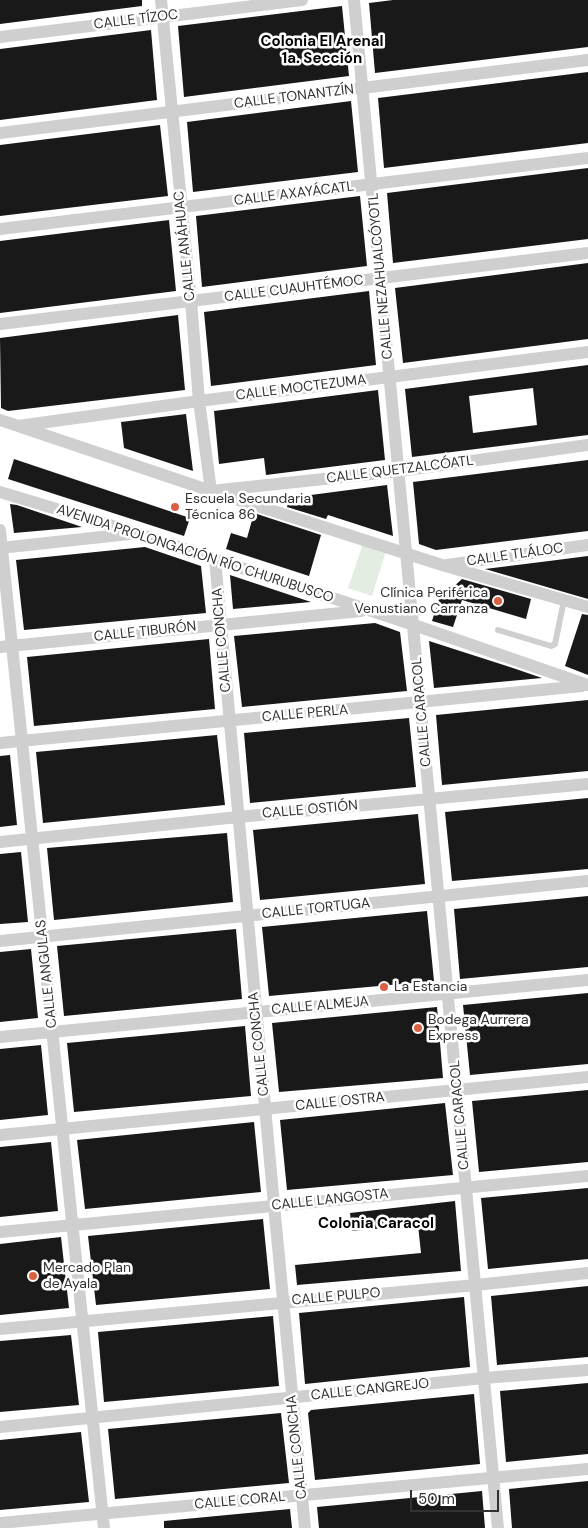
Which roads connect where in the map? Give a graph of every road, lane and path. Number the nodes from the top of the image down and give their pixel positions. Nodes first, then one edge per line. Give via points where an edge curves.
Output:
1 (161, 0) edge
2 (302, 0) edge
3 (354, 0) edge
4 (163, 16) junction
5 (0, 36) edge
6 (588, 60) edge
7 (362, 88) junction
8 (173, 113) junction
9 (0, 133) edge
10 (588, 158) edge
11 (372, 185) junction
12 (181, 208) junction
13 (0, 229) edge
14 (588, 253) edge
15 (380, 279) junction
16 (191, 301) junction
17 (0, 324) edge
18 (588, 352) edge
19 (390, 377) junction
20 (199, 401) junction
21 (0, 420) edge
22 (15, 426) junction
23 (588, 444) edge
24 (398, 471) junction
25 (211, 491) junction
26 (0, 492) edge
27 (0, 530) edge
28 (136, 533) junction
29 (588, 545) edge
30 (1, 548) edge
31 (407, 553) junction
32 (215, 559) junction
33 (442, 565) junction
34 (564, 600) junction
35 (588, 607) edge
36 (367, 610) junction
37 (220, 624) junction
38 (414, 625) junction
39 (498, 630) dead end
40 (6, 646) edge
41 (588, 685) edge
42 (421, 703) junction
43 (230, 721) junction
44 (21, 741) junction
45 (0, 743) edge
46 (588, 784) edge
47 (430, 799) junction
48 (238, 817) junction
49 (32, 839) junction
50 (0, 842) edge
51 (588, 882) edge
52 (439, 897) junction
53 (247, 916) junction
54 (43, 937) junction
55 (0, 940) edge
56 (588, 980) edge
57 (448, 994) junction
58 (256, 1011) junction
59 (53, 1032) junction
60 (0, 1037) edge
61 (588, 1077) edge
62 (457, 1089) junction
63 (266, 1110) junction
64 (62, 1129) junction
65 (0, 1135) edge
66 (588, 1176) edge
67 (466, 1186) junction
68 (274, 1205) junction
69 (73, 1226) junction
70 (0, 1232) edge
71 (588, 1273) edge
72 (476, 1285) junction
73 (284, 1302) junction
74 (83, 1323) junction
75 (0, 1329) edge
76 (588, 1370) edge
77 (484, 1378) junction
78 (293, 1398) junction
79 (93, 1418) junction
80 (0, 1427) edge
81 (588, 1470) edge
82 (494, 1479) junction
83 (302, 1495) junction
84 (102, 1513) junction
85 (0, 1523) edge
86 (104, 1528) edge
87 (305, 1528) edge
88 (498, 1528) edge

1 - 4 street, CALLE ANÁHUAC
2 - 4 street, CALLE TÍZOC
3 - 7 street, CALLE NEZAHUALCÓYOTL
4 - 5 street, CALLE TÍZOC
4 - 8 street, CALLE ANÁHUAC
6 - 7 street, CALLE TONANTZÍN
7 - 8 street, CALLE TONANTZÍN
7 - 11 street, CALLE NEZAHUALCÓYOTL
8 - 9 street, CALLE TONANTZÍN
8 - 12 street, CALLE ANÁHUAC
10 - 11 street, CALLE AXAYÁCATL
11 - 12 street, CALLE AXAYÁCATL
11 - 15 street, CALLE NEZAHUALCÓYOTL
12 - 13 street, CALLE AXAYÁCATL
12 - 16 street, CALLE ANÁHUAC
14 - 15 street, CALLE CUAUHTÉMOC
15 - 16 street, CALLE CUAUHTÉMOC
15 - 19 street, CALLE NEZAHUALCÓYOTL
16 - 17 street, CALLE CUAUHTÉMOC
16 - 20 street, CALLE ANÁHUAC
18 - 19 street, CALLE MOCTEZUMA
19 - 20 street, CALLE MOCTEZUMA
19 - 24 street, CALLE NEZAHUALCÓYOTL
20 - 22 street, CALLE MOCTEZUMA
20 - 25 street, CALLE ANÁHUAC
21 - 22 street
22 - 25 street
23 - 24 street, CALLE QUETZALCÓATL
24 - 25 street, CALLE QUETZALCÓATL
24 - 31 street, CALLE NEZAHUALCÓYOTL
25 - 31 street
26 - 28 street, AVENIDA PROLONGACIÓN RÍO CHURUBUSCO
27 - 30 street, CALLE ANGULAS
28 - 30 street
28 - 32 street, AVENIDA PROLONGACIÓN RÍO CHURUBUSCO
29 - 33 street, CALLE TLÁLOC
30 - 40 street, CALLE ANGULAS
31 - 33 street
31 - 38 street, CALLE CARACOL
32 - 36 street, AVENIDA PROLONGACIÓN RÍO CHURUBUSCO
32 - 37 street, CALLE CONCHA
33 - 34 street
34 - 35 street
34 - 39 lane via 554,644 550,646
36 - 37 street, CALLE TIBURÓN
36 - 38 street, AVENIDA PROLONGACIÓN RÍO CHURUBUSCO
37 - 40 street, CALLE TIBURÓN
37 - 43 street, CALLE CONCHA
38 - 41 street, AVENIDA PROLONGACIÓN RÍO CHURUBUSCO
38 - 42 street, CALLE CARACOL
40 - 44 street, CALLE ANGULAS
41 - 42 street, CALLE PERLA
42 - 43 street, CALLE PERLA
42 - 47 street, CALLE CARACOL
43 - 44 street, CALLE PERLA
43 - 48 street, CALLE CONCHA
44 - 45 street, CALLE PERLA
44 - 49 street, CALLE ANGULAS
46 - 47 street, CALLE OSTIÓN
47 - 48 street, CALLE OSTIÓN
47 - 52 street, CALLE CARACOL
48 - 49 street, CALLE OSTIÓN
48 - 53 street, CALLE CONCHA
49 - 50 street, CALLE OSTIÓN
49 - 54 street, CALLE ANGULAS
51 - 52 street, CALLE TORTUGA
52 - 53 street, CALLE TORTUGA
52 - 57 street, CALLE CARACOL
53 - 54 street, CALLE TORTUGA
53 - 58 street, CALLE CONCHA
54 - 55 street, CALLE TORTUGA
54 - 59 street, CALLE ANGULAS
56 - 57 street, CALLE ALMEJA
57 - 58 street, CALLE ALMEJA
57 - 62 street, CALLE CARACOL
58 - 59 street, CALLE ALMEJA
58 - 63 street, CALLE CONCHA
59 - 60 street, CALLE ALMEJA
59 - 64 street, CALLE ANGULAS
61 - 62 street, CALLE OSTRA
62 - 63 street, CALLE OSTRA
62 - 67 street, CALLE CARACOL
63 - 64 street, CALLE OSTRA
63 - 68 street, CALLE CONCHA
64 - 65 street, CALLE OSTRA
64 - 69 street, CALLE ANGULAS
66 - 67 street, CALLE LANGOSTA
67 - 68 street, CALLE LANGOSTA
67 - 72 street, CALLE CARACOL
68 - 69 street, CALLE LANGOSTA
68 - 73 street, CALLE CONCHA
69 - 70 street, CALLE LANGOSTA
69 - 74 street, CALLE ANGULAS
71 - 72 street, CALLE PULPO
72 - 73 street, CALLE PULPO
72 - 77 street, CALLE CARACOL
73 - 74 street, CALLE PULPO
73 - 78 street, CALLE CONCHA
74 - 75 street, CALLE PULPO
74 - 79 street, CALLE ANGULAS
76 - 77 street, CALLE CANGREJO
77 - 78 street, CALLE CANGREJO
77 - 82 street, CALLE CARACOL
78 - 79 street, CALLE CANGREJO
78 - 83 street, CALLE CONCHA
79 - 80 street, CALLE CANGREJO
79 - 84 street, CALLE ANGULAS
81 - 82 street, CALLE CORAL
82 - 83 street, CALLE CORAL
82 - 88 street, CALLE CARACOL
83 - 84 street, CALLE CORAL
83 - 87 street, CALLE CONCHA
84 - 85 street, CALLE CORAL
84 - 86 street, CALLE ANGULAS

